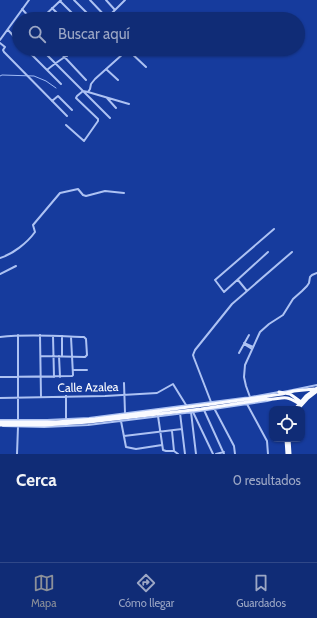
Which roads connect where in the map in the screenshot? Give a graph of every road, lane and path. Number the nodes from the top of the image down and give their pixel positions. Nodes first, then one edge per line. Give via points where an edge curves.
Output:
1 (29, 0) edge
2 (74, 0) edge
3 (90, 0) edge
4 (106, 0) edge
5 (61, 1) edge
6 (123, 1) edge
7 (52, 8) junction
8 (22, 9) junction
9 (115, 10) junction
10 (20, 12) edge
11 (25, 12) edge
12 (48, 12) edge
13 (56, 12) edge
14 (71, 12) edge
15 (86, 12) edge
16 (101, 12) edge
17 (113, 12) edge
18 (12, 24) edge
19 (8, 30) junction
20 (12, 35) edge
21 (0, 41) edge
22 (33, 56) edge
23 (48, 56) edge
24 (122, 56) edge
25 (135, 56) edge
26 (66, 57) joint
27 (55, 63) junction
28 (146, 66) dead end
29 (106, 69) junction
30 (47, 70) junction
31 (86, 80) dead end
32 (118, 80) dead end
33 (60, 84) dead end
34 (83, 91) junction
35 (88, 92) junction
36 (106, 97) junction
37 (52, 101) junction
38 (129, 104) dead end
39 (116, 108) dead end
40 (72, 110) dead end
41 (67, 116) dead end
42 (110, 118) dead end
43 (66, 125) dead end
44 (124, 193) dead end
45 (274, 229) dead end
46 (268, 252) dead end
47 (292, 252) dead end
48 (0, 258) edge
49 (16, 266) dead end
50 (317, 273) edge
51 (0, 274) edge
52 (238, 280) junction
53 (247, 291) junction
54 (249, 335) dead end
55 (18, 336) junction
56 (40, 336) junction
57 (53, 336) junction
58 (62, 336) junction
59 (0, 337) edge
60 (72, 337) junction
61 (244, 344) junction
62 (252, 348) junction
63 (239, 353) dead end
64 (41, 356) junction
65 (53, 356) junction
66 (60, 356) junction
67 (72, 357) junction
68 (73, 370) junction
69 (87, 370) dead end
70 (0, 377) edge
71 (19, 377) junction
72 (41, 377) junction
73 (54, 377) junction
74 (60, 377) junction
75 (124, 383) dead end
76 (316, 388) edge
77 (279, 392) junction
78 (287, 393) junction
79 (125, 395) junction
80 (66, 396) junction
81 (41, 397) junction
82 (0, 398) edge
83 (19, 398) junction
84 (251, 399) junction
85 (291, 399) junction
86 (271, 400) junction
87 (301, 403) junction
88 (247, 404) junction
89 (186, 405) junction
90 (213, 405) junction
91 (294, 406) edge
92 (298, 406) edge
93 (300, 406) edge
94 (204, 410) junction
95 (192, 412) junction
96 (125, 413) junction
97 (180, 413) junction
98 (158, 416) junction
99 (66, 419) junction
100 (18, 420) junction
101 (121, 421) junction
102 (0, 423) edge
103 (18, 427) junction
104 (182, 429) junction
105 (172, 430) junction
106 (161, 431) junction
107 (124, 436) junction
108 (287, 442) edge
109 (162, 445) junction
110 (174, 451) junction
111 (224, 453) edge
112 (17, 454) edge
113 (178, 454) edge
114 (186, 454) edge
115 (196, 454) edge
116 (213, 454) edge
117 (216, 454) edge
118 (235, 454) edge
119 (268, 454) edge
120 (289, 454) edge

1 - 8 street
2 - 15 street
3 - 16 street
4 - 9 street
5 - 7 street
5 - 14 street
6 - 9 street
7 - 12 street
7 - 13 street
8 - 10 street
8 - 11 street
9 - 17 street
18 - 19 street
19 - 20 street
19 - 21 street
21 - 37 street via 5,47 3,51
22 - 30 street
23 - 27 street
24 - 29 street
25 - 28 street
26 - 27 street
26 - 31 street
27 - 30 street
27 - 34 street
29 - 32 street
29 - 35 street via 91,84
30 - 33 street
34 - 35 street
34 - 42 street
34 - 43 street via 76,98 98,119 98,122 84,141
35 - 36 street
36 - 38 street
36 - 39 street
37 - 40 street via 58,96
37 - 41 street
44 - 48 street via 104,191 86,196 78,189 60,193 33,225 35,232 30,240
45 - 52 street via 215,280 224,292
46 - 52 street
47 - 53 street
49 - 51 street
50 - 62 street via 310,277 307,286 293,299 283,315 263,328
52 - 53 street
53 - 90 street via 232,304 193,355
54 - 61 street
55 - 56 street
55 - 59 street
55 - 71 street
56 - 57 street
56 - 64 street
57 - 58 street
57 - 65 street
58 - 60 street
58 - 66 street
60 - 67 street
60 - 67 street via 85,338 86,356
61 - 62 street
61 - 63 street
62 - 84 street via 245,364 244,377
64 - 65 street
64 - 72 street
65 - 66 street
65 - 73 street
66 - 67 street
66 - 74 street
67 - 68 street
68 - 69 street
68 - 74 street via 72,376
70 - 71 street
71 - 72 street
71 - 83 street
72 - 73 street
72 - 81 street
73 - 74 street
75 - 79 street
76 - 77 street
76 - 78 main road
76 - 87 main road
77 - 78 main road
77 - 84 street
78 - 84 main road
78 - 87 main road
79 - 80 street, Calle Azalea
79 - 89 street, Calle Azalea via 157,393 173,384
79 - 96 street
80 - 81 street, Calle Azalea
80 - 99 street
81 - 83 street, Calle Azalea
82 - 83 street, Calle Azalea
83 - 100 street
84 - 86 main road
84 - 90 main road
85 - 86 main road
85 - 87 main road
85 - 91 main road
86 - 88 street
87 - 92 main road
87 - 93 main road
88 - 90 street
88 - 119 street via 266,441
89 - 90 street
89 - 96 street
90 - 94 street
90 - 102 main road via 87,420
90 - 118 street via 234,446
94 - 95 street
94 - 111 street
95 - 97 street
95 - 115 street
95 - 116 street
96 - 99 street
97 - 98 street
97 - 104 street
98 - 101 street
98 - 106 street
99 - 100 street
100 - 102 street
101 - 103 street via 88,425
101 - 107 street
102 - 103 street
103 - 112 street
104 - 105 street
104 - 114 street
105 - 106 street
105 - 110 street
106 - 107 street
106 - 109 street
107 - 109 street via 128,448
108 - 120 main road
109 - 110 street via 163,450
110 - 113 street
111 - 117 street

